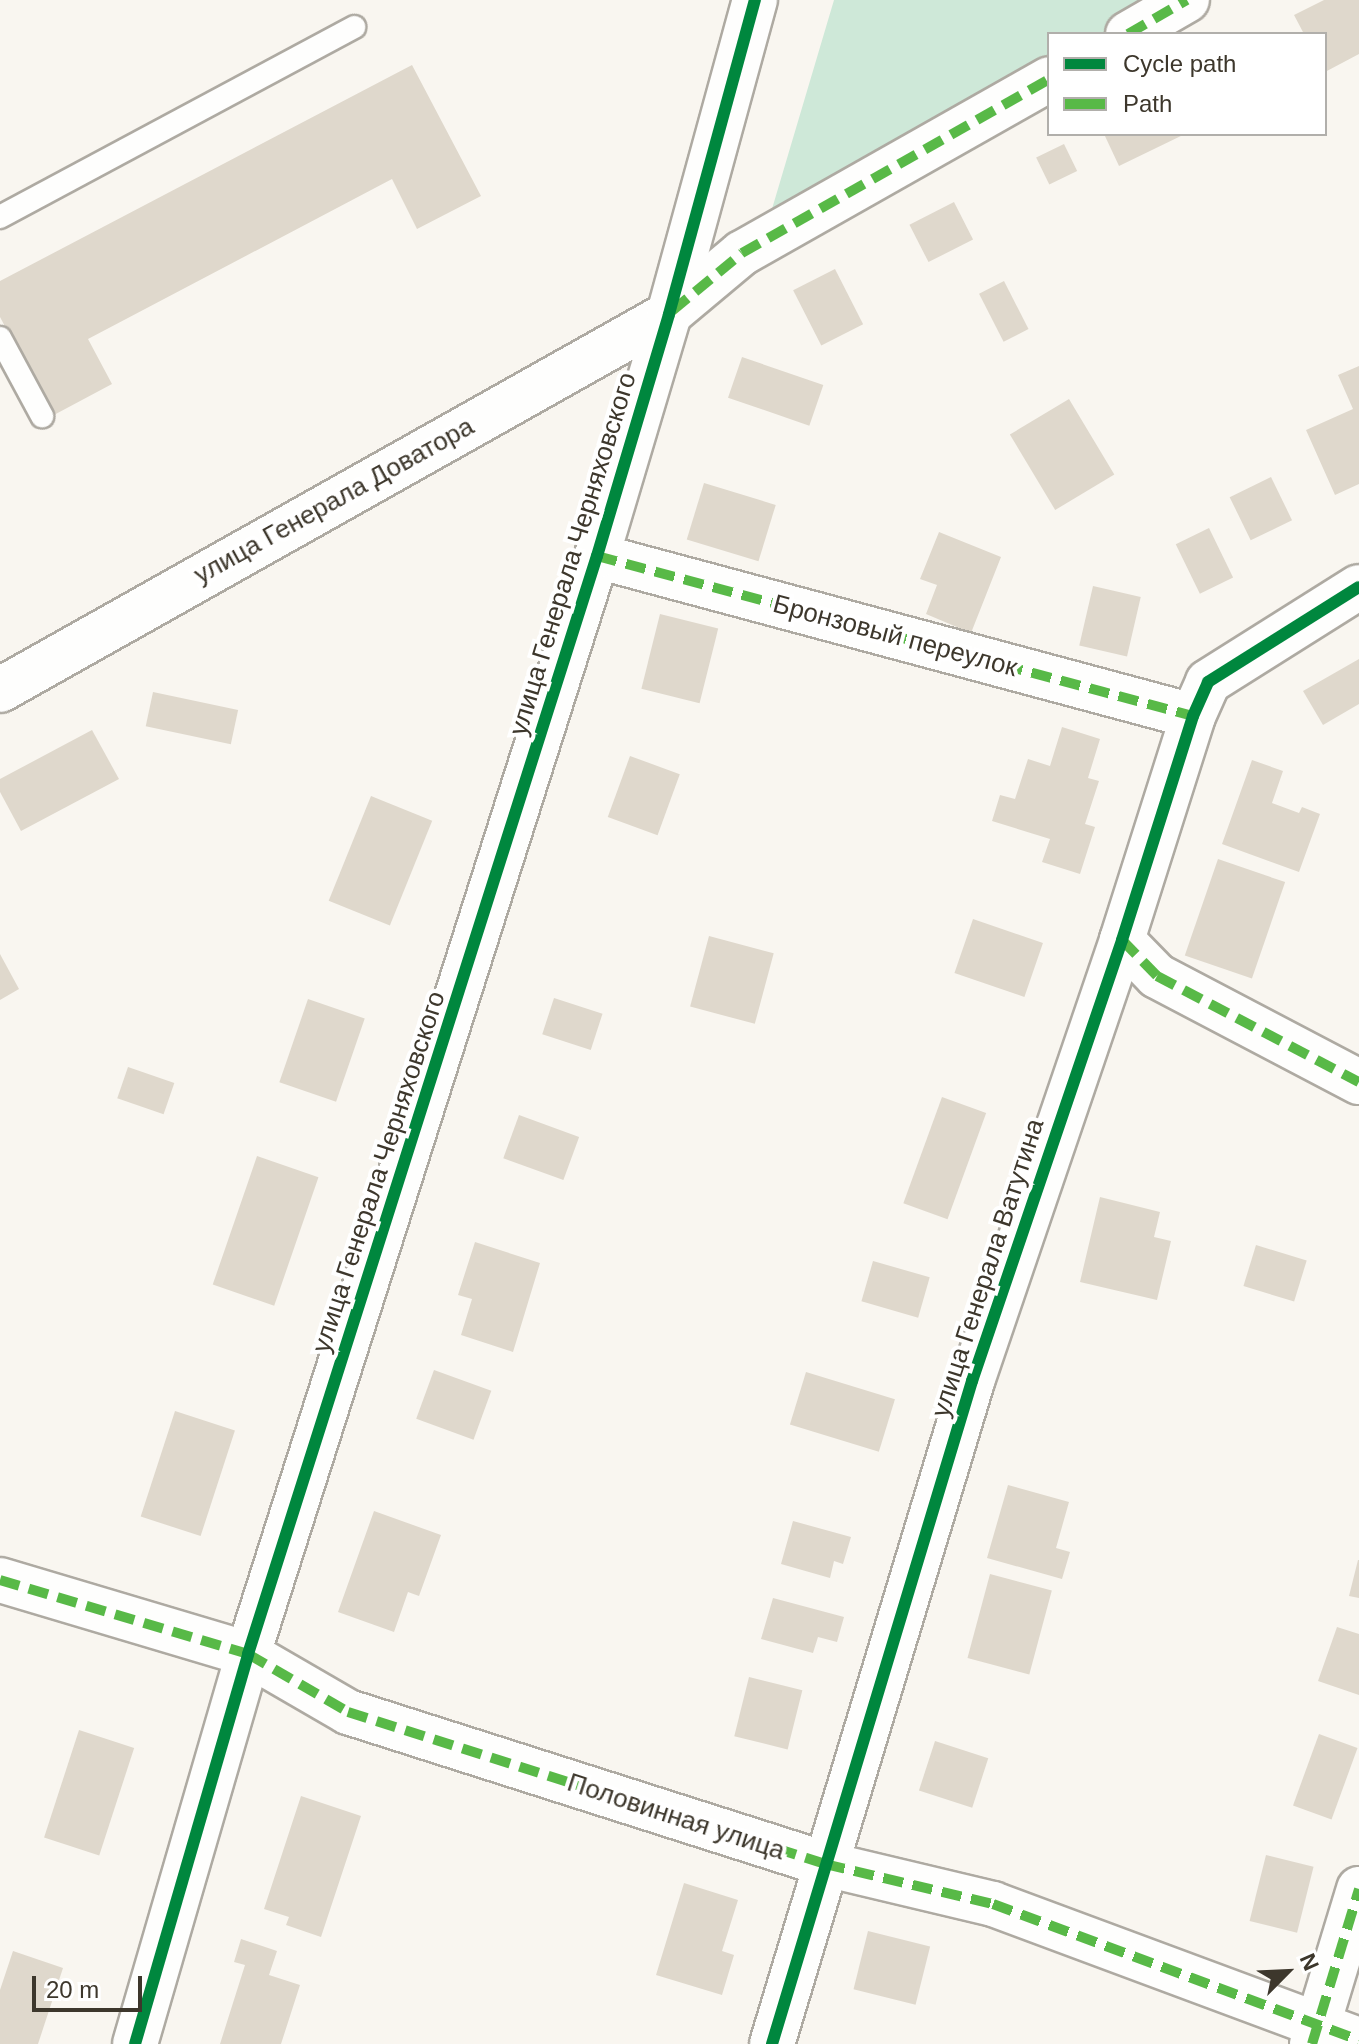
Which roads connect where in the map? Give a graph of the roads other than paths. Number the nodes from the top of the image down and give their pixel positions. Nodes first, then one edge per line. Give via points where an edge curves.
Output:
1 (755, 0) edge
2 (1187, 0) edge
3 (354, 27) dead end
4 (1131, 32) edge
5 (1047, 80) edge
6 (0, 217) edge
7 (669, 314) junction
8 (0, 338) edge
9 (42, 416) dead end
10 (597, 556) junction
11 (1359, 587) edge
12 (0, 690) edge
13 (1193, 716) junction
14 (1122, 940) junction
15 (1359, 1082) edge
16 (0, 1580) edge
17 (248, 1654) junction
18 (825, 1864) junction
19 (1359, 1889) edge
20 (1315, 2034) edge
21 (1359, 2040) edge
22 (135, 2044) edge
23 (772, 2044) edge

1 - 7 street, улица Генерала Черняховского
2 - 4 street
3 - 6 lane
5 - 7 street via 742,253
7 - 10 street, улица Генерала Черняховского
7 - 12 street, улица Генерала Доватора
8 - 9 lane
10 - 13 street, Бронзовый переулок
10 - 17 street, улица Генерала Черняховского
11 - 13 street, улица Генерала Ватутина via 1208,682
13 - 14 street, улица Генерала Ватутина
14 - 15 street via 1157,976
14 - 18 street, улица Генерала Ватутина via 972,1381
16 - 17 street, Половинная улица
17 - 18 street, Половинная улица via 348,1712
17 - 22 street, улица Генерала Черняховского
18 - 20 street, Половинная улица via 993,1904
18 - 23 street, улица Генерала Ватутина
19 - 20 street
20 - 21 street, Половинная улица

